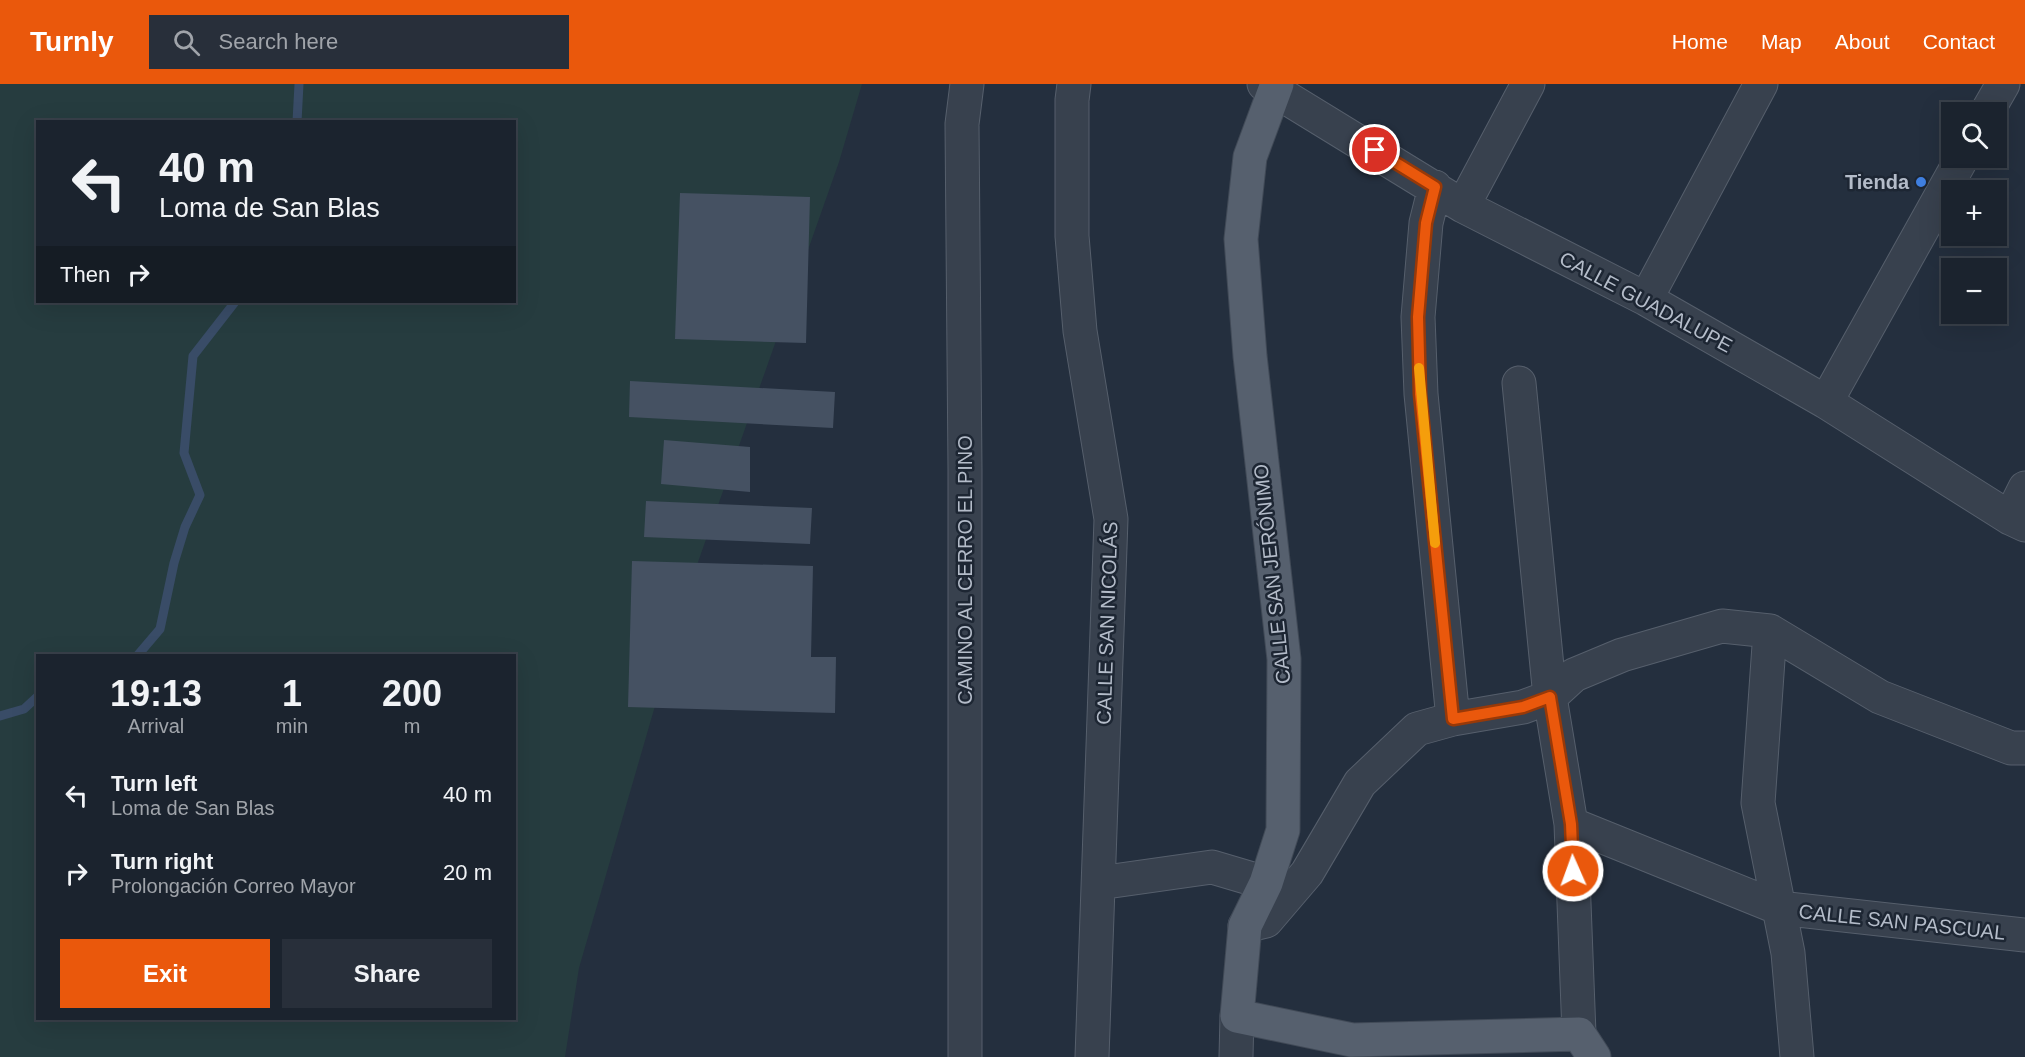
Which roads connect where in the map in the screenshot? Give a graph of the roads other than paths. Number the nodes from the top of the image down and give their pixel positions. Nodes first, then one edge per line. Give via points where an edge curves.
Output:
1 (967, 84) edge
2 (1074, 84) edge
3 (1528, 84) edge
4 (1761, 84) edge
5 (2003, 84) edge
6 (1272, 86) edge
7 (1993, 102) edge
8 (1956, 168) edge
9 (1435, 187) junction
10 (1463, 206) junction
11 (1646, 299) junction
12 (1519, 383) dead end
13 (1826, 402) junction
14 (2025, 488) edge
15 (2017, 522) edge
16 (1770, 631) junction
17 (1550, 697) junction
18 (1453, 719) junction
19 (2025, 748) edge
20 (1571, 824) junction
21 (1099, 883) junction
22 (1266, 883) junction
23 (1779, 908) junction
24 (1245, 926) junction
25 (2025, 935) edge
26 (1237, 1016) junction
27 (1587, 1046) edge
28 (965, 1057) edge
29 (1092, 1057) edge
30 (1236, 1057) edge
31 (1797, 1057) edge

1 - 28 street, CAMINO AL CERRO EL PINO via 962,124
2 - 21 street, CALLE SAN NICOLÁS via 1072,236 1080,331 1112,519
3 - 10 street
4 - 11 street
5 - 7 street
6 - 9 street, CALLE GUADALUPE
6 - 22 main road, CALLE SAN JERÓNIMO via 1250,157 1241,239 1284,659 1283,830
8 - 13 street
9 - 10 street, CALLE GUADALUPE
9 - 18 street via 1426,223 1418,317 1420,394
10 - 11 street, CALLE GUADALUPE
11 - 13 street, CALLE GUADALUPE
12 - 17 street
13 - 15 street, CALLE GUADALUPE
14 - 15 street
16 - 17 street via 1722,626 1622,654 1574,675
16 - 19 street via 1880,697 2011,748
16 - 23 street via 1758,803
17 - 18 street via 1523,707
17 - 20 street
18 - 24 street via 1417,729 1360,783 1308,873 1266,921
20 - 23 street, CALLE SAN PASCUAL
20 - 27 street
21 - 22 street via 1212,867
21 - 29 street, CALLE SAN NICOLÁS
22 - 24 main road, CALLE SAN JERÓNIMO
23 - 25 street, CALLE SAN PASCUAL
23 - 31 street via 1788,953
24 - 26 main road, CALLE SAN JERÓNIMO
26 - 27 main road via 1352,1040
26 - 30 street, CALLE SAN JERÓNIMO

